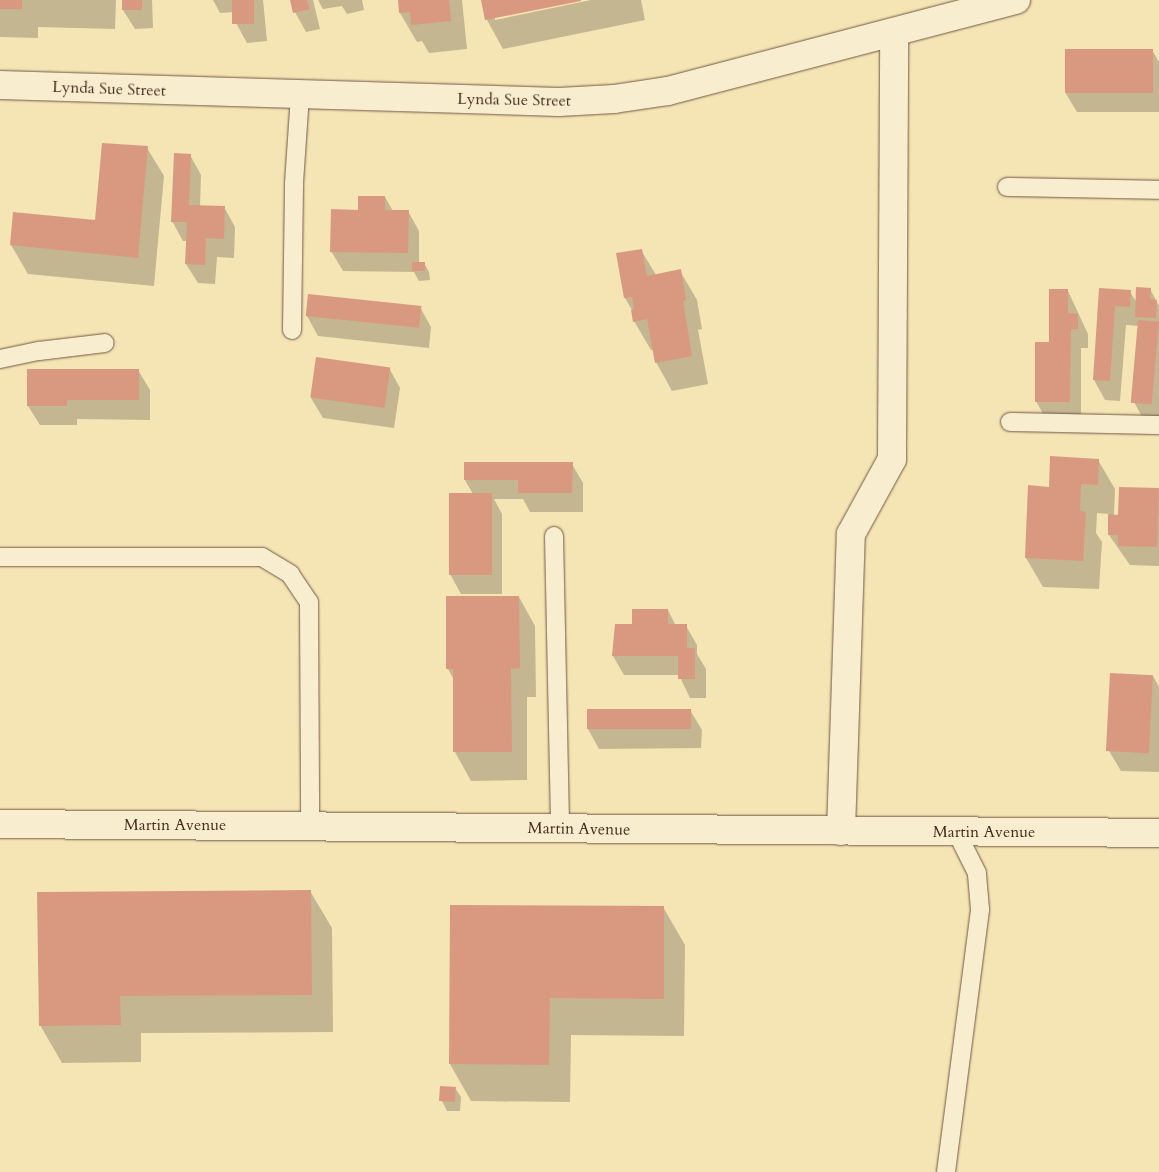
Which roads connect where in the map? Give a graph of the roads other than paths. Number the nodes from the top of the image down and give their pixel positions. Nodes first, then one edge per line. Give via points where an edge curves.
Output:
1 (1016, 0) edge
2 (894, 32) junction
3 (0, 85) edge
4 (300, 96) junction
5 (1007, 187) dead end
6 (1159, 190) edge
7 (292, 330) dead end
8 (105, 343) dead end
9 (0, 359) edge
10 (1010, 422) dead end
11 (1159, 425) edge
12 (554, 536) dead end
13 (0, 557) edge
14 (0, 824) edge
15 (310, 825) junction
16 (560, 829) junction
17 (841, 831) junction
18 (956, 832) junction
19 (1159, 833) edge
20 (946, 1172) edge

1 - 2 street, Lynda Sue Street
2 - 4 street, Lynda Sue Street via 668,91 614,99 559,102
2 - 17 street via 892,459 852,534
3 - 4 street, Lynda Sue Street
4 - 7 lane via 294,183
5 - 6 lane
8 - 9 lane
10 - 11 lane
12 - 16 lane
13 - 15 lane via 262,557 290,574 309,602
14 - 15 street, Martin Avenue
15 - 16 street, Martin Avenue
16 - 17 street, Martin Avenue
17 - 18 street, Martin Avenue
18 - 19 street, Martin Avenue
18 - 20 lane via 977,873 980,908

